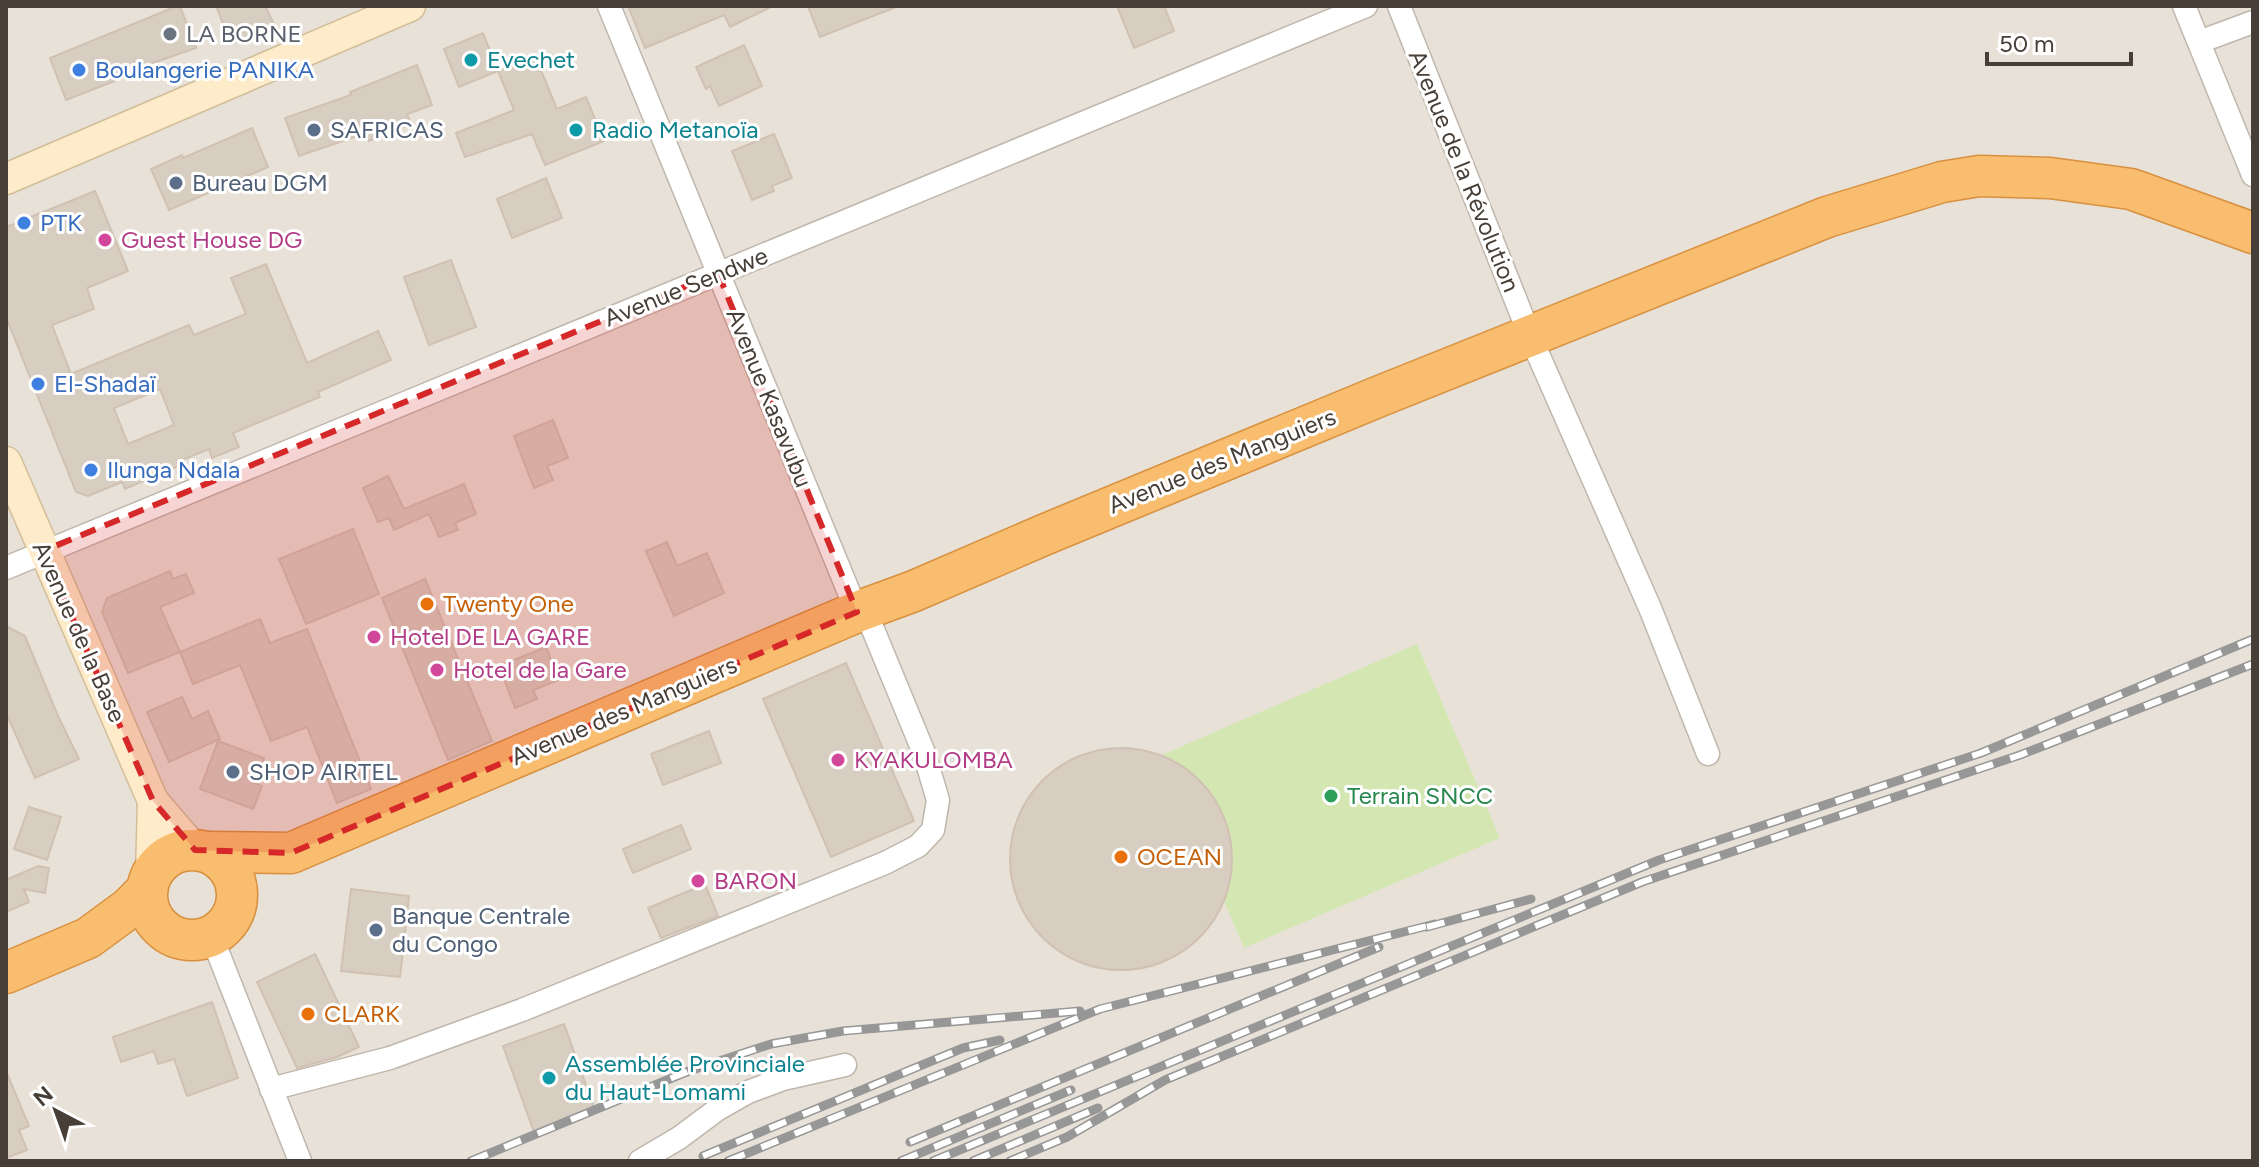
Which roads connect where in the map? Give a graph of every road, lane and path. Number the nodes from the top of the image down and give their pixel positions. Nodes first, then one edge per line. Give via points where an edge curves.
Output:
1 (410, 6) edge
2 (609, 6) edge
3 (1366, 6) edge
4 (1399, 6) edge
5 (2184, 6) edge
6 (2253, 22) edge
7 (2199, 42) junction
8 (2252, 167) edge
9 (6, 179) edge
10 (2253, 233) edge
11 (718, 273) junction
12 (1530, 336) junction
13 (6, 462) edge
14 (43, 551) junction
15 (6, 568) edge
16 (861, 611) junction
17 (1708, 754) dead end
18 (153, 801) junction
19 (202, 851) junction
20 (291, 853) junction
21 (149, 883) junction
22 (237, 901) junction
23 (195, 936) junction
24 (88, 938) junction
25 (6, 973) edge
26 (845, 1065) dead end
27 (271, 1089) junction
28 (300, 1161) edge
29 (640, 1161) edge

1 - 9 main road
2 - 11 street, Avenue Kasavubu
3 - 11 street, Avenue Sendwe
4 - 12 street, Avenue de la Révolution
5 - 7 street
6 - 7 street
7 - 8 street
10 - 12 highway, Avenue des Manguiers via 2131,189 2050,178 1979,176 1827,217
11 - 14 street, Avenue Sendwe
11 - 16 street, Avenue Kasavubu
12 - 16 highway, Avenue des Manguiers
12 - 17 street, Avenue de la Révolution
13 - 14 main road, Avenue de la Base
14 - 15 street, Avenue Sendwe
14 - 18 main road, Avenue de la Base
16 - 20 highway, Avenue des Manguiers
16 - 27 street, Avenue Kasavubu via 924,753 938,800 933,830 918,846 522,1010 390,1058
18 - 19 main road
18 - 21 main road
19 - 20 highway, Avenue des Manguiers
19 - 21 highway via 169,856
19 - 22 highway via 231,871
20 - 22 highway
21 - 23 highway via 148,905 154,919 164,930
21 - 24 highway via 129,908
22 - 23 highway via 224,927
23 - 24 highway
23 - 27 street
24 - 25 highway
26 - 29 street via 748,1092
27 - 28 street

